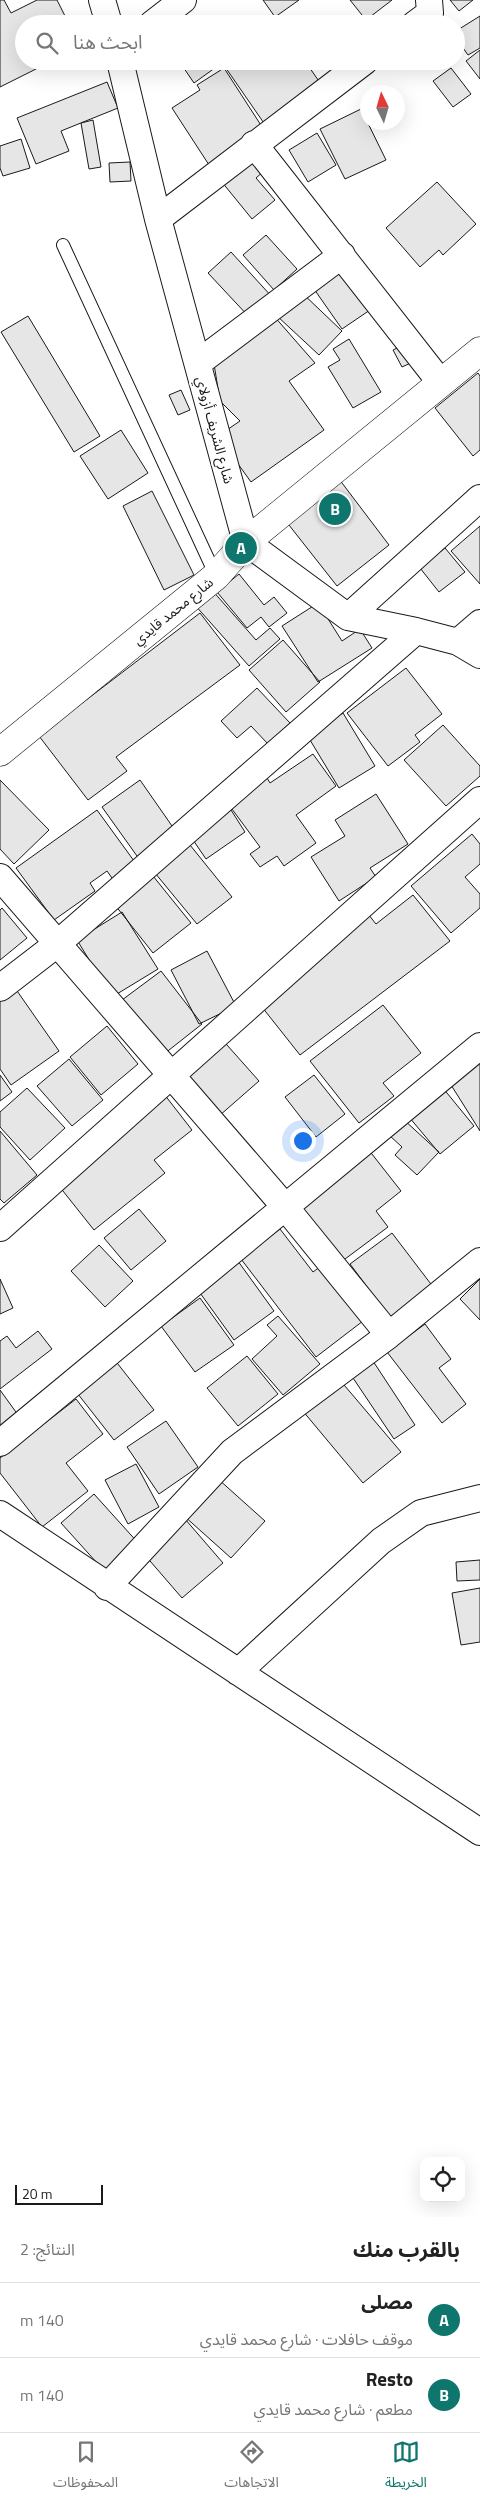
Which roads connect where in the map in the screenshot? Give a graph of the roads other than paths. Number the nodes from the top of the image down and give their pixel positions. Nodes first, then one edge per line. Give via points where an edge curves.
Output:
1 (102, 0) edge
2 (183, 0) edge
3 (429, 0) edge
4 (106, 15) edge
5 (164, 15) edge
6 (426, 15) edge
7 (122, 70) edge
8 (353, 70) edge
9 (254, 144) junction
10 (158, 219) junction
11 (64, 245) dead end
12 (342, 255) junction
13 (480, 351) edge
14 (198, 364) junction
15 (441, 383) junction
16 (480, 498) edge
17 (246, 542) junction
18 (216, 576) junction
19 (348, 617) junction
20 (480, 623) edge
21 (416, 631) junction
22 (469, 648) edge
23 (0, 752) edge
24 (480, 800) edge
25 (0, 877) edge
26 (57, 944) junction
27 (0, 988) edge
28 (480, 1046) edge
29 (171, 1073) junction
30 (286, 1208) junction
31 (0, 1228) edge
32 (480, 1261) edge
33 (389, 1335) junction
34 (0, 1443) edge
35 (480, 1498) edge
36 (0, 1514) edge
37 (107, 1587) junction
38 (238, 1672) junction
39 (480, 1832) edge

1 - 4 street
2 - 5 street
3 - 6 street via 430,12
7 - 10 street, شارع الشريف أزولاي
8 - 9 street
9 - 10 street
9 - 12 street
10 - 14 street, شارع الشريف أزولاي
11 - 18 lane
12 - 14 street
12 - 15 street
13 - 15 main road, شارع محمد قايدي
14 - 17 street, شارع الشريف أزولاي
15 - 17 main road, شارع محمد قايدي
16 - 19 street
17 - 18 main road, شارع محمد قايدي
17 - 19 street
18 - 23 main road, شارع محمد قايدي
19 - 21 street
20 - 22 street
21 - 22 street
21 - 26 street
24 - 29 street
25 - 26 street
26 - 27 street
26 - 29 street
28 - 30 street
29 - 30 street
29 - 31 street
30 - 33 street
30 - 34 street
32 - 33 street
33 - 37 street via 232,1452
35 - 38 street via 421,1514 381,1541
36 - 37 street
37 - 38 street
38 - 39 street

